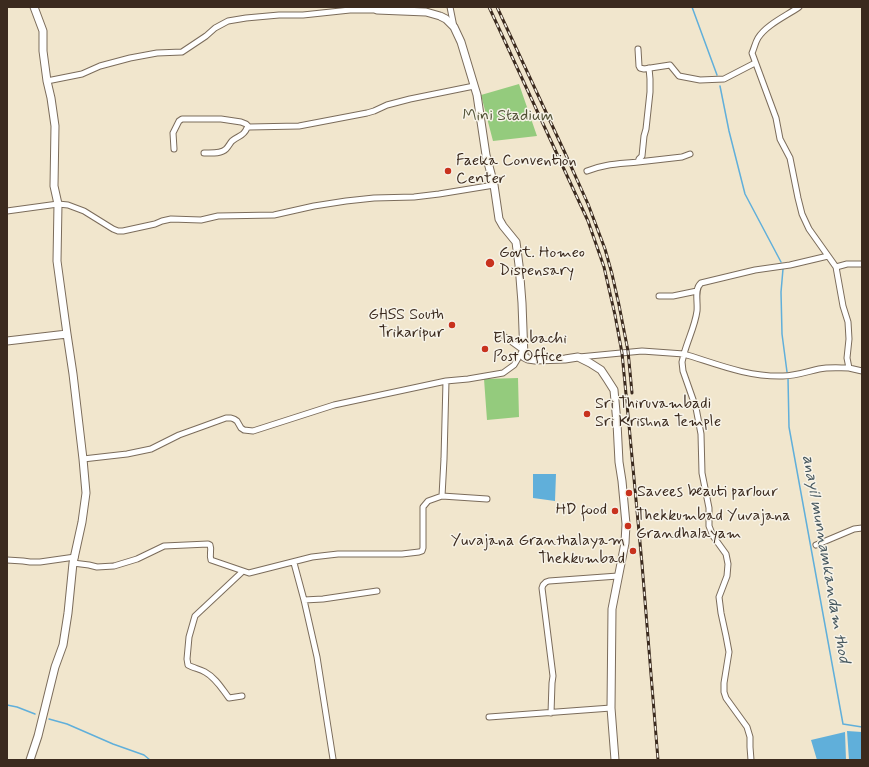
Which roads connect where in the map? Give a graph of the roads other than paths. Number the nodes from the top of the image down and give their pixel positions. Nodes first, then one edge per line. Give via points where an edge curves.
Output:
1 (34, 7) edge
2 (450, 7) edge
3 (799, 7) edge
4 (375, 8) edge
5 (454, 27) junction
6 (638, 49) dead end
7 (755, 63) junction
8 (649, 68) junction
9 (47, 81) junction
10 (474, 86) junction
11 (249, 127) junction
12 (174, 149) dead end
13 (204, 153) dead end
14 (690, 154) dead end
15 (638, 162) junction
16 (587, 171) dead end
17 (494, 185) junction
18 (58, 204) junction
19 (7, 211) edge
20 (828, 256) junction
21 (862, 264) edge
22 (836, 267) junction
23 (697, 291) junction
24 (658, 296) dead end
25 (67, 334) junction
26 (505, 337) dead end
27 (7, 341) edge
28 (523, 350) junction
29 (684, 354) junction
30 (578, 357) junction
31 (849, 368) junction
32 (862, 371) edge
33 (446, 381) junction
34 (83, 459) junction
35 (442, 496) junction
36 (487, 498) dead end
37 (862, 528) edge
38 (816, 545) dead end
39 (7, 560) edge
40 (74, 560) junction
41 (294, 563) junction
42 (242, 572) junction
43 (618, 576) junction
44 (377, 591) dead end
45 (304, 600) junction
46 (242, 696) dead end
47 (610, 708) junction
48 (551, 713) junction
49 (489, 717) dead end
50 (333, 759) edge
51 (30, 760) edge
52 (615, 760) edge
53 (751, 760) edge

1 - 9 main road via 43,30
2 - 5 street
3 - 7 street via 776,21 758,38 752,53
4 - 5 main road via 426,12 446,19
4 - 9 street via 228,21 182,52 130,58 82,74
5 - 10 main road
6 - 8 street via 640,68
7 - 8 street via 724,79 700,80 679,76 670,64
7 - 20 street via 776,118 780,139 790,158 802,214
8 - 15 street via 650,92 646,129 642,156
9 - 18 main road via 54,126 54,186
10 - 11 street via 410,99 374,111 313,124
10 - 17 main road
11 - 12 street via 241,122 221,119 182,119 173,133
11 - 13 street via 224,151
14 - 15 street
15 - 16 street via 613,164
17 - 18 street via 414,197 374,198 314,206 274,215 162,221 123,231 108,227 84,211
17 - 28 main road via 499,219 516,242
18 - 19 street
18 - 25 main road via 57,261
20 - 22 street
20 - 23 street via 701,283
21 - 22 street
22 - 31 street via 848,322
23 - 24 street
23 - 29 street via 694,327
25 - 27 main road
25 - 34 main road
26 - 28 street
28 - 30 main road via 524,357 535,360
28 - 33 street via 514,365 503,373
29 - 30 street via 642,351
29 - 31 street via 755,375 797,375 820,368
29 - 53 street via 682,371 696,408 701,434 702,473 709,508 709,526 712,536 726,554 728,564 727,576 719,597 729,652 724,692 747,727
30 - 43 main road via 601,370 614,390 626,524
31 - 32 street
33 - 34 street via 334,405 253,431 244,430 237,421 226,418 151,448 127,454
33 - 35 street
34 - 40 main road via 86,493
35 - 36 street
35 - 41 street via 428,501 423,507 422,551 402,554 338,554 312,557
37 - 38 street
39 - 40 street
40 - 42 street via 97,567 114,566 137,559 164,546 208,544 211,548 211,560
40 - 51 main road via 62,645
41 - 42 street via 249,573
41 - 45 street
42 - 46 street via 195,616 189,637 187,659 188,665 214,678 229,698
43 - 47 main road via 612,609
43 - 48 street via 549,581 543,585 553,676
44 - 45 street
45 - 50 street via 317,657
47 - 48 street
47 - 52 main road
48 - 49 street

